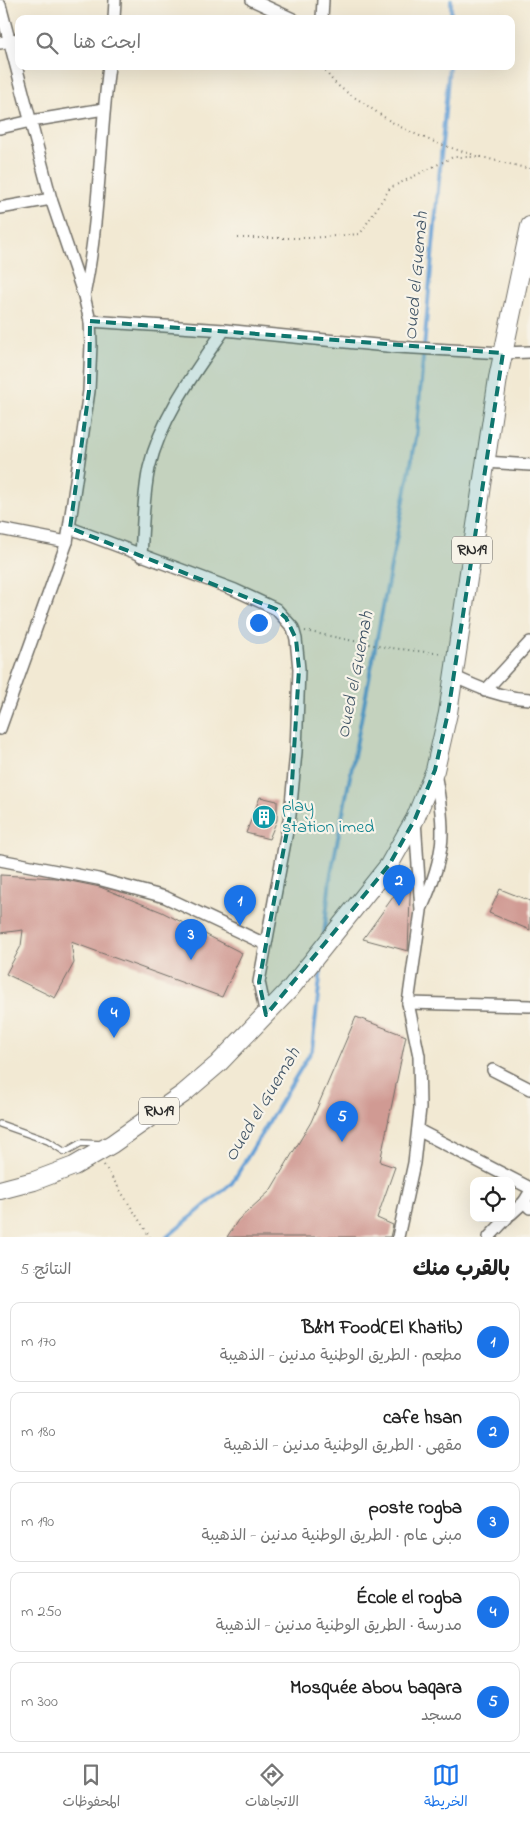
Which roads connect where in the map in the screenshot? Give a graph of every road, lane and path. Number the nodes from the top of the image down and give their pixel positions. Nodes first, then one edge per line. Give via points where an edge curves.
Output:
1 (115, 0) edge
2 (252, 0) edge
3 (323, 0) edge
4 (0, 5) edge
5 (114, 15) edge
6 (284, 15) edge
7 (322, 15) edge
8 (10, 41) edge
9 (15, 60) edge
10 (18, 70) edge
11 (109, 70) edge
12 (326, 70) edge
13 (104, 109) junction
14 (31, 121) junction
15 (0, 128) edge
16 (482, 158) junction
17 (530, 169) edge
18 (50, 199) junction
19 (0, 208) edge
20 (530, 226) edge
21 (238, 238) dead end
22 (84, 296) junction
23 (90, 321) junction
24 (224, 330) junction
25 (530, 352) edge
26 (503, 353) junction
27 (485, 462) junction
28 (530, 465) edge
29 (70, 528) junction
30 (0, 529) edge
31 (67, 542) junction
32 (141, 556) junction
33 (293, 628) junction
34 (530, 642) edge
35 (455, 654) junction
36 (453, 676) junction
37 (486, 691) junction
38 (530, 699) edge
39 (0, 729) edge
40 (435, 770) junction
41 (415, 819) junction
42 (0, 860) edge
43 (421, 911) junction
44 (265, 944) junction
45 (408, 1003) junction
46 (530, 1006) edge
47 (266, 1015) junction
48 (493, 1070) dead end
49 (530, 1089) edge
50 (0, 1124) edge
51 (418, 1130) junction
52 (112, 1144) junction
53 (96, 1152) junction
54 (530, 1188) edge
55 (0, 1190) edge
56 (528, 1201) edge
57 (515, 1211) edge
58 (503, 1222) edge
59 (150, 1237) edge
60 (398, 1237) edge
61 (488, 1237) edge

1 - 5 street
2 - 6 street
3 - 7 street
4 - 8 street
8 - 9 street
10 - 14 street
11 - 13 street
12 - 16 path via 342,89 395,124
13 - 14 street
13 - 22 street via 94,236
14 - 15 street
14 - 18 street
16 - 17 path
16 - 21 path via 453,157 390,188 360,234
18 - 19 street
18 - 22 street
20 - 26 main road, RN19
22 - 23 street
23 - 24 street
23 - 29 street via 89,391
24 - 26 street via 397,347
24 - 32 street via 174,407 156,445 147,484
25 - 26 street
26 - 27 main road, RN19
27 - 28 street
27 - 35 main road, RN19
29 - 31 street
29 - 32 street
30 - 31 street
31 - 39 street
32 - 33 street via 235,590 276,610
33 - 35 path via 383,647
33 - 44 street via 299,669 296,752 290,815
34 - 37 street
35 - 36 main road, RN19
36 - 37 street
36 - 40 main road, RN19
37 - 38 street
40 - 41 main road, RN19
40 - 43 street via 442,810 443,845
41 - 43 street
41 - 47 main road, RN19 via 389,865
42 - 44 street via 98,879 165,897
43 - 45 street
44 - 47 street via 259,982
45 - 46 street
45 - 51 street via 421,1080
47 - 52 main road, RN19 via 183,1094
48 - 49 street
50 - 52 lane via 48,1141 65,1152 81,1143
51 - 54 street
51 - 60 street
52 - 53 main road, RN19
53 - 55 main road, RN19 via 54,1174
53 - 59 path
56 - 57 street
58 - 61 street

